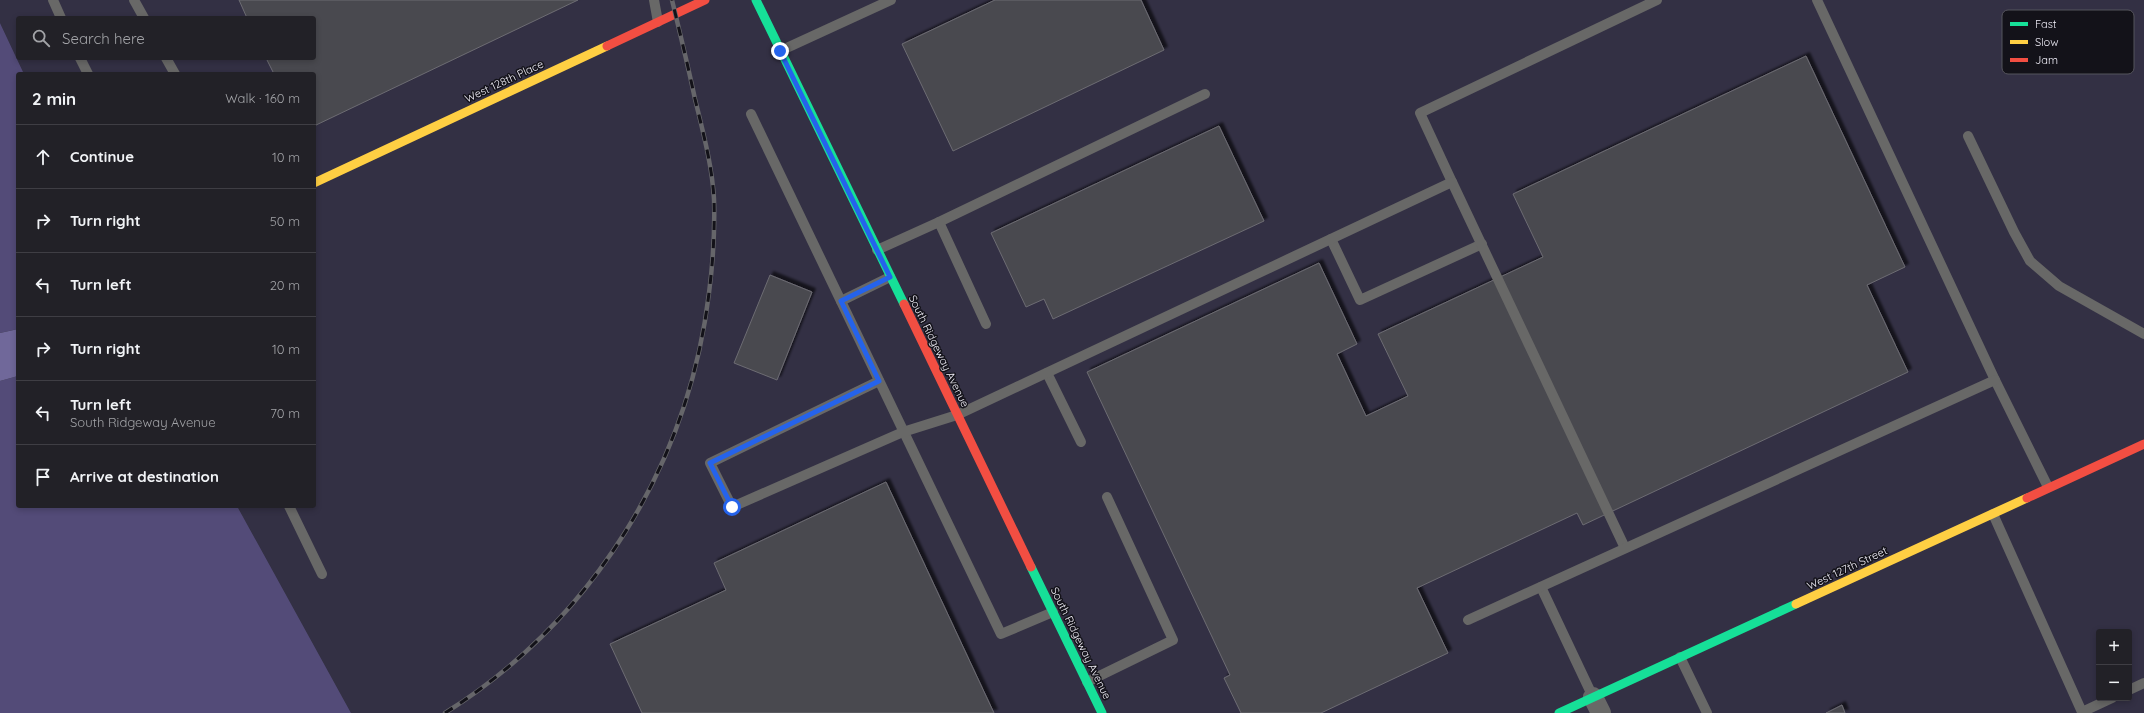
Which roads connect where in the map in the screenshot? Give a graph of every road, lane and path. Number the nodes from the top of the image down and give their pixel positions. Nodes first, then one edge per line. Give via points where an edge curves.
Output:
1 (53, 0) edge
2 (134, 0) edge
3 (654, 0) edge
4 (705, 0) edge
5 (756, 0) edge
6 (891, 0) edge
7 (1657, 0) edge
8 (1817, 0) edge
9 (60, 16) edge
10 (143, 16) edge
11 (658, 22) junction
12 (780, 51) junction
13 (81, 60) edge
14 (167, 60) edge
15 (87, 72) edge
16 (174, 72) edge
17 (1205, 94) dead end
18 (750, 114) dead end
19 (1968, 136) dead end
20 (1452, 182) junction
21 (316, 183) edge
22 (939, 222) junction
23 (1331, 239) junction
24 (1482, 244) junction
25 (877, 250) junction
26 (890, 277) junction
27 (841, 301) junction
28 (986, 324) dead end
29 (2144, 334) edge
30 (1047, 373) junction
31 (1995, 380) junction
32 (879, 381) junction
33 (957, 415) junction
34 (903, 432) junction
35 (1081, 442) dead end
36 (2144, 444) edge
37 (2048, 488) junction
38 (1107, 497) dead end
39 (290, 508) edge
40 (1993, 514) junction
41 (1625, 548) junction
42 (322, 574) dead end
43 (1541, 587) junction
44 (1053, 612) junction
45 (1468, 620) dead end
46 (1680, 657) junction
47 (1087, 682) junction
48 (2144, 683) edge
49 (2132, 689) edge
50 (2106, 701) edge
51 (1597, 705) edge
52 (1102, 713) edge
53 (1559, 713) edge
54 (1707, 713) edge

1 - 9 lane
2 - 10 lane
3 - 11 lane
4 - 11 street, West 128th Place
5 - 12 street, South Ridgeway Avenue
6 - 12 lane
7 - 20 lane via 1420,113
8 - 31 lane
11 - 21 street, West 128th Place
12 - 25 street, South Ridgeway Avenue
13 - 15 lane
14 - 16 lane
17 - 22 lane
18 - 27 lane
19 - 29 lane via 2030,261 2059,286
20 - 23 lane
20 - 24 lane
22 - 25 lane
22 - 28 lane
23 - 24 lane via 1360,300
23 - 30 lane
24 - 41 lane
25 - 26 street, South Ridgeway Avenue
26 - 27 lane
26 - 33 street, South Ridgeway Avenue
27 - 32 lane
30 - 33 lane
30 - 35 lane
31 - 37 lane
31 - 41 lane
32 - 34 lane
32 - 34 lane via 710,463 732,507
33 - 34 lane
33 - 44 street, South Ridgeway Avenue
34 - 44 lane via 1001,634
36 - 37 street, West 127th Street
37 - 40 street, West 127th Street
38 - 47 lane via 1173,640
39 - 42 lane
40 - 46 street, West 127th Street
40 - 50 lane via 2082,712
41 - 43 lane
43 - 45 lane
43 - 51 lane
44 - 47 street, South Ridgeway Avenue
46 - 51 street, West 127th Street
46 - 54 lane
47 - 52 street, South Ridgeway Avenue
48 - 49 lane
51 - 53 street, West 127th Street

